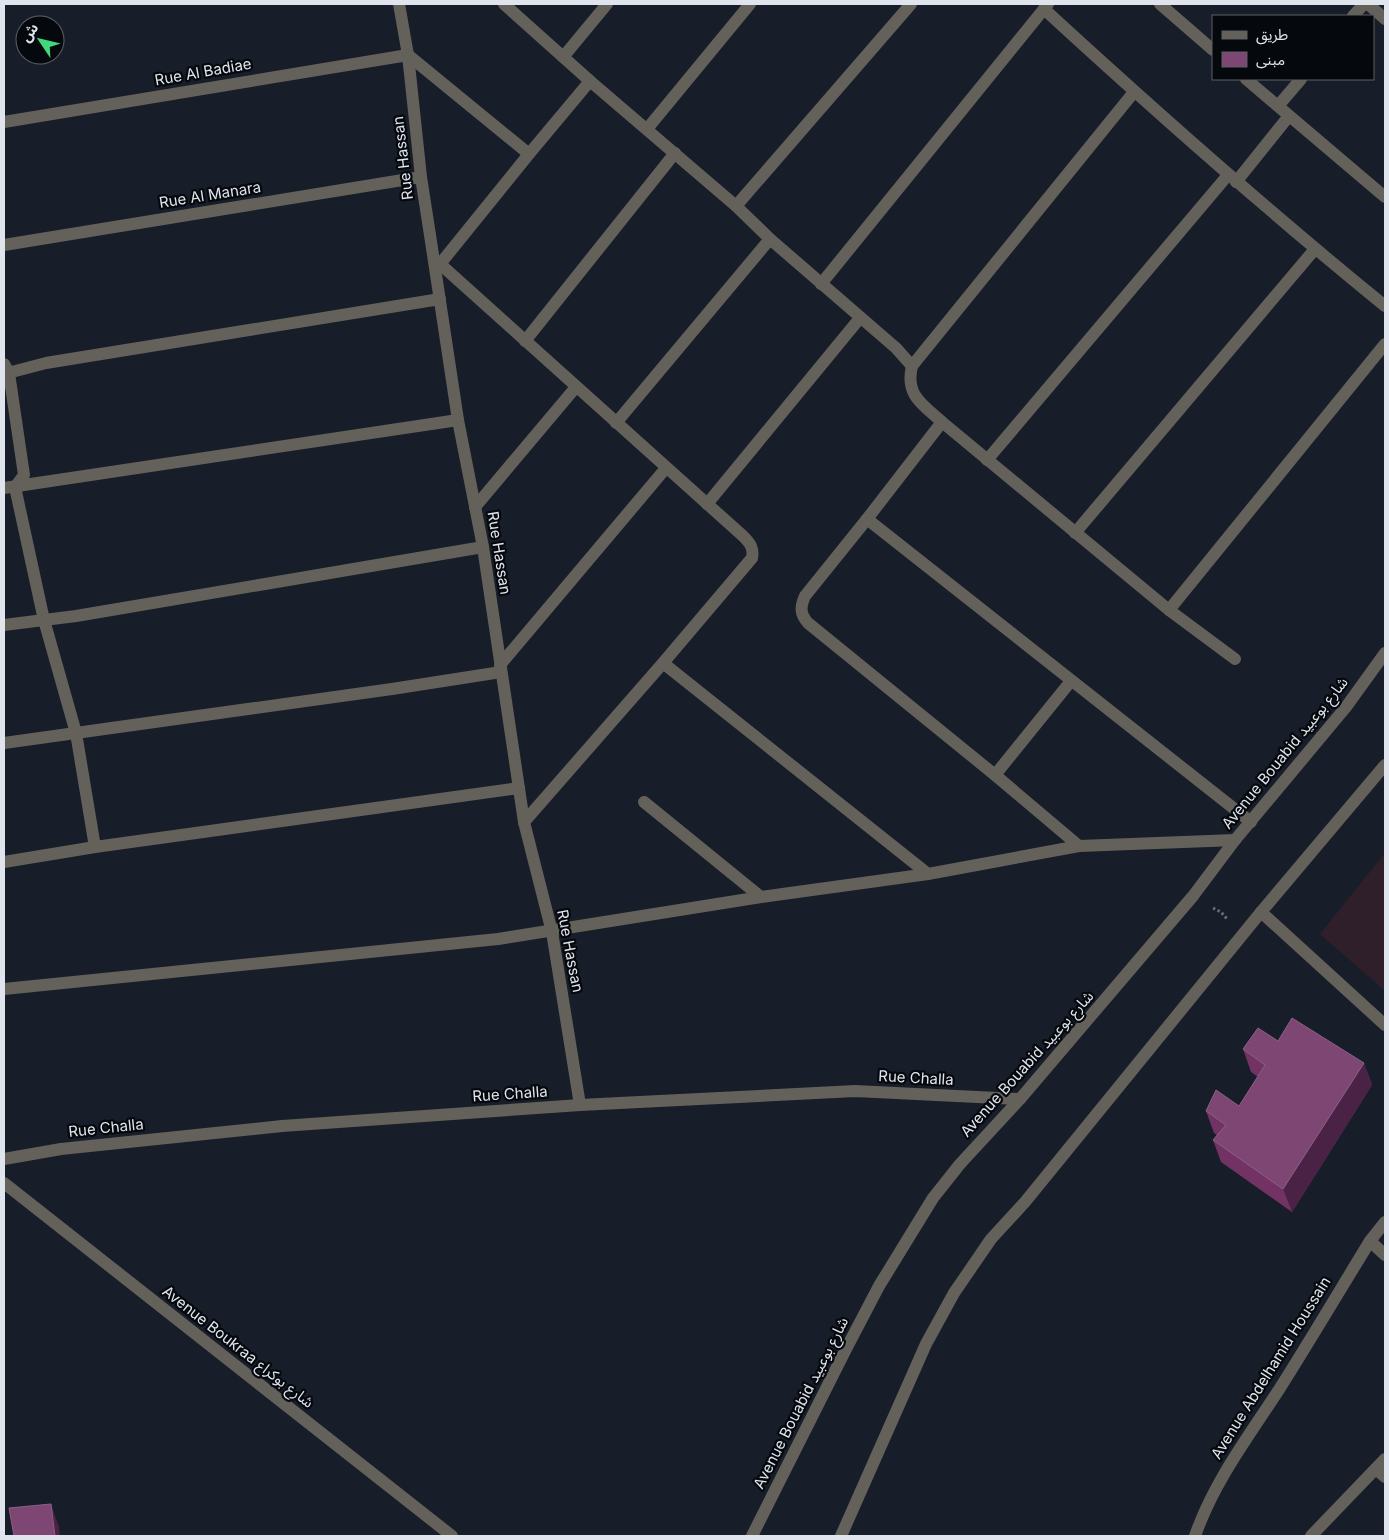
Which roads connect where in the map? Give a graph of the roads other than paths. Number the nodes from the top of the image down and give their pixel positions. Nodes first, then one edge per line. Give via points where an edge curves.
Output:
1 (399, 4) edge
2 (504, 4) edge
3 (607, 4) edge
4 (750, 4) edge
5 (911, 4) edge
6 (1160, 4) edge
7 (1364, 4) edge
8 (1368, 4) edge
9 (1046, 6) edge
10 (1354, 15) edge
11 (1385, 19) edge
12 (1212, 49) edge
13 (408, 55) junction
14 (564, 56) junction
15 (1247, 80) edge
16 (1300, 80) edge
17 (590, 81) junction
18 (1134, 92) junction
19 (1278, 106) junction
20 (1289, 116) junction
21 (4, 122) edge
22 (647, 129) junction
23 (675, 153) junction
24 (528, 154) junction
25 (421, 177) junction
26 (1232, 178) junction
27 (1385, 197) edge
28 (736, 206) junction
29 (770, 239) junction
30 (4, 245) edge
31 (1315, 249) junction
32 (437, 267) junction
33 (821, 284) junction
34 (440, 300) junction
35 (1385, 306) edge
36 (860, 318) junction
37 (525, 341) junction
38 (1385, 344) edge
39 (912, 366) junction
40 (5, 371) edge
41 (576, 387) junction
42 (458, 420) junction
43 (942, 422) junction
44 (616, 423) junction
45 (987, 460) junction
46 (666, 468) junction
47 (10, 487) edge
48 (707, 504) junction
49 (475, 507) junction
50 (867, 519) junction
51 (1075, 533) junction
52 (482, 547) junction
53 (1169, 610) junction
54 (44, 620) junction
55 (4, 625) edge
56 (1385, 653) edge
57 (1235, 660) dead end
58 (663, 663) junction
59 (500, 668) junction
60 (1072, 681) junction
61 (76, 733) junction
62 (4, 743) edge
63 (1385, 765) edge
64 (995, 775) junction
65 (519, 788) junction
66 (644, 802) dead end
67 (524, 822) junction
68 (1251, 822) junction
69 (1235, 840) junction
70 (1079, 846) junction
71 (95, 847) junction
72 (4, 862) edge
73 (928, 874) junction
74 (761, 897) junction
75 (1261, 912) junction
76 (552, 932) junction
77 (4, 989) edge
78 (1385, 1025) edge
79 (1020, 1099) junction
80 (580, 1105) junction
81 (4, 1159) edge
82 (4, 1183) edge
83 (1385, 1222) edge
84 (1370, 1241) junction
85 (1385, 1255) edge
86 (1385, 1459) edge
87 (1381, 1473) edge
88 (452, 1536) edge
89 (752, 1536) edge
90 (841, 1536) edge
91 (1195, 1536) edge
92 (1311, 1536) edge

1 - 13 street, Rue Hassan
2 - 14 street
3 - 14 street
4 - 22 street
5 - 28 street
6 - 12 street
7 - 10 street
8 - 11 street
9 - 18 street
9 - 33 street
13 - 21 street, Rue Al Badiae
13 - 24 street
13 - 25 street, Rue Hassan
14 - 17 street
15 - 19 street
16 - 19 street
17 - 22 street
17 - 24 street
18 - 26 street
18 - 39 street
19 - 20 street
20 - 26 street
20 - 27 street
22 - 23 street
23 - 28 street
23 - 37 street
24 - 32 street
25 - 30 street, Rue Al Manara
25 - 32 street, Rue Hassan
26 - 31 street
26 - 45 street
28 - 29 street
29 - 33 street
29 - 44 street
31 - 35 street
31 - 51 street
32 - 34 street, Rue Hassan
32 - 37 street
33 - 36 street
34 - 40 street
34 - 42 street, Rue Hassan
36 - 39 street
36 - 48 street
37 - 41 street
38 - 53 street
39 - 43 street via 909,378 913,393
40 - 47 street via 24,475
41 - 44 street
41 - 49 street
42 - 47 street
42 - 49 street, Rue Hassan
43 - 45 street
43 - 50 street
44 - 46 street
45 - 51 street
46 - 48 street
46 - 59 street
47 - 54 street
48 - 58 street via 748,540 752,558
49 - 52 street, Rue Hassan
50 - 60 street
50 - 64 street via 805,596 801,603 802,616
51 - 53 street
52 - 54 street
52 - 59 street, Rue Hassan
53 - 57 street
54 - 55 street
54 - 61 street
56 - 68 street, Avenue Bouabid شارع بوعبيد via 1346,707
58 - 67 street
58 - 73 street
59 - 61 street via 392,689
59 - 65 street, Rue Hassan
60 - 64 street
60 - 68 street
61 - 62 street
61 - 71 street
63 - 75 street
64 - 70 street
65 - 67 street, Rue Hassan
65 - 71 street
66 - 74 street
67 - 76 street, Rue Hassan
68 - 69 street, Avenue Bouabid شارع بوعبيد
69 - 70 street
69 - 79 street, Avenue Bouabid شارع بوعبيد via 1193,896
70 - 73 street
71 - 72 street
73 - 74 street
74 - 76 street
75 - 78 street
75 - 90 street via 991,1240 954,1293 926,1344
76 - 77 street
76 - 80 street, Rue Hassan
79 - 80 street, Rue Challa via 855,1091
79 - 89 street, Avenue Bouabid شارع بوعبيد via 960,1164 918,1221 845,1350
80 - 81 street, Rue Challa via 273,1127 61,1149
82 - 88 street, Avenue Boukraa شارع بوكراع
83 - 84 street, Avenue Abdelhamid Houssain
84 - 85 street
84 - 91 street, Avenue Abdelhamid Houssain via 1222,1476
86 - 87 street
87 - 92 street

